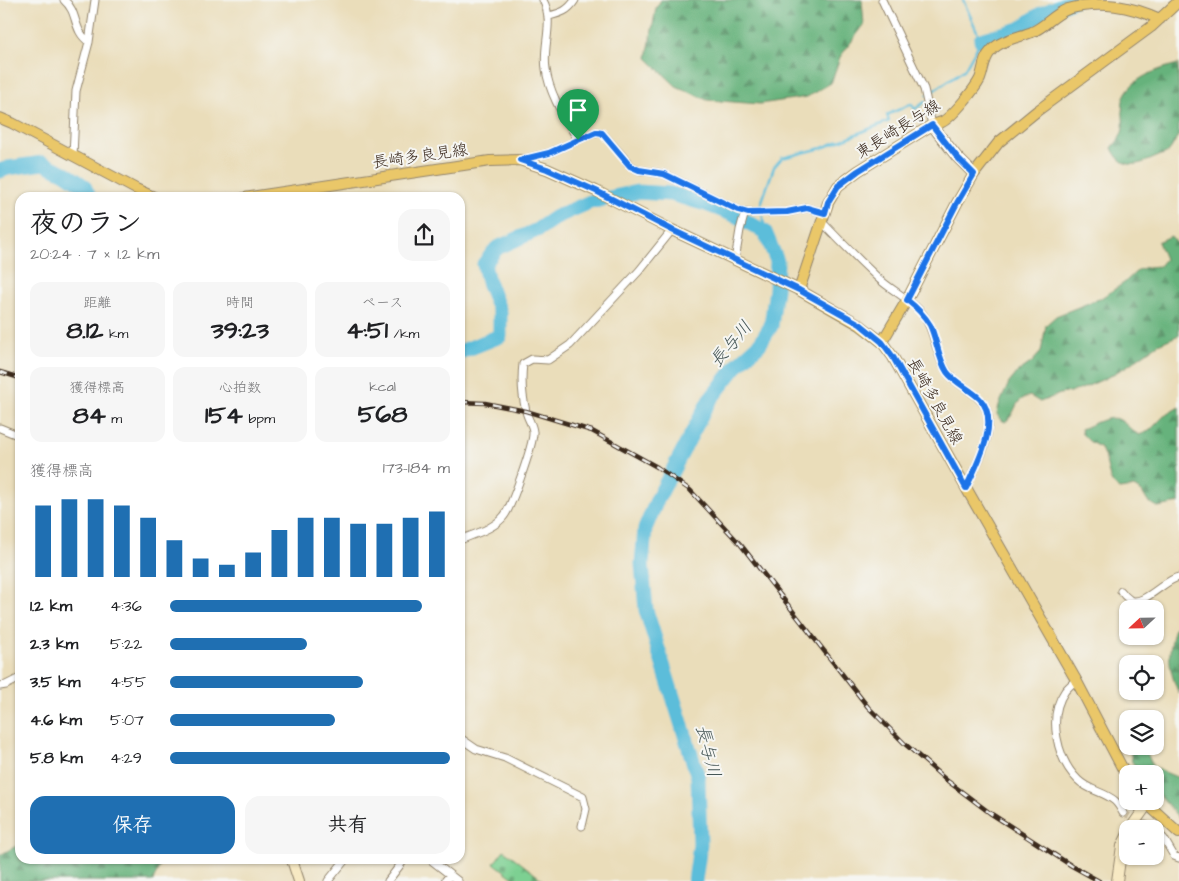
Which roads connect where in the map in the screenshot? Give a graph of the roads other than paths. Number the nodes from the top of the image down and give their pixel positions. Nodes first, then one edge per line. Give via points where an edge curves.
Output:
1 (64, 0) edge
2 (95, 0) edge
3 (543, 0) edge
4 (575, 0) edge
5 (882, 0) edge
6 (1179, 1) edge
7 (1114, 2) edge
8 (549, 16) junction
9 (1160, 19) junction
10 (89, 42) junction
11 (0, 118) edge
12 (932, 125) junction
13 (578, 140) junction
14 (73, 156) junction
15 (520, 160) junction
16 (974, 174) junction
17 (144, 192) edge
18 (284, 192) edge
19 (745, 213) junction
20 (823, 217) junction
21 (672, 230) junction
22 (735, 260) junction
23 (795, 288) junction
24 (907, 300) junction
25 (882, 342) junction
26 (0, 428) edge
27 (15, 434) edge
28 (966, 488) junction
29 (465, 538) edge
30 (1179, 577) edge
31 (1121, 591) dead end
32 (1076, 680) junction
33 (15, 681) edge
34 (0, 686) edge
35 (465, 741) edge
36 (1121, 765) edge
37 (1154, 810) edge
38 (1123, 814) tunnel mouth
39 (582, 826) dead end
40 (1179, 833) edge
41 (1164, 839) edge
42 (1179, 858) edge
43 (293, 864) edge
44 (342, 864) edge
45 (401, 864) edge
46 (435, 864) edge
47 (1119, 865) edge
48 (447, 878) edge
49 (299, 881) edge
50 (328, 881) edge
51 (388, 881) edge
52 (458, 881) edge
53 (1117, 881) edge

1 - 10 street via 73,11 80,34
2 - 10 street
3 - 8 street
4 - 8 street via 563,13
5 - 12 street via 924,89
6 - 9 main road
7 - 9 main road, 東長崎長与線
7 - 12 main road, 東長崎長与線 via 1067,10 1035,31 998,45 984,61 974,90 944,121
8 - 13 street via 545,67 549,85
9 - 16 main road via 999,142
10 - 14 street via 76,91
11 - 14 main road
12 - 16 street
12 - 20 main road, 東長崎長与線 via 838,186
13 - 15 street via 549,153
13 - 19 street via 596,132 602,133 630,166 664,174
14 - 17 main road
15 - 18 main road, 長崎多良見線 via 490,161
15 - 21 main road, 長崎多良見線 via 596,191
16 - 24 main road
19 - 20 street via 807,208
19 - 22 street
20 - 23 main road, 東長崎長与線
20 - 24 street via 878,277
21 - 22 main road, 長崎多良見線
21 - 29 street via 639,271 570,345 548,360 532,359 523,364 521,383 533,432 528,456 504,516 495,524
22 - 23 main road, 長崎多良見線
23 - 25 main road, 長崎多良見線 via 860,324
24 - 25 main road
24 - 28 street via 929,325 948,372 986,407 988,434
25 - 28 main road, 長崎多良見線
26 - 27 street
28 - 32 main road, 長崎多良見線
30 - 31 street via 1136,601
32 - 36 main road, 長崎多良見線
32 - 38 street via 1065,690 1060,701 1056,716 1058,743 1077,779 1088,789 1116,802
33 - 34 street
35 - 39 street via 583,797 586,809
37 - 40 main road
41 - 42 street via 1174,856
43 - 49 street
44 - 50 street
45 - 51 street
46 - 48 street
47 - 53 street
48 - 52 street

